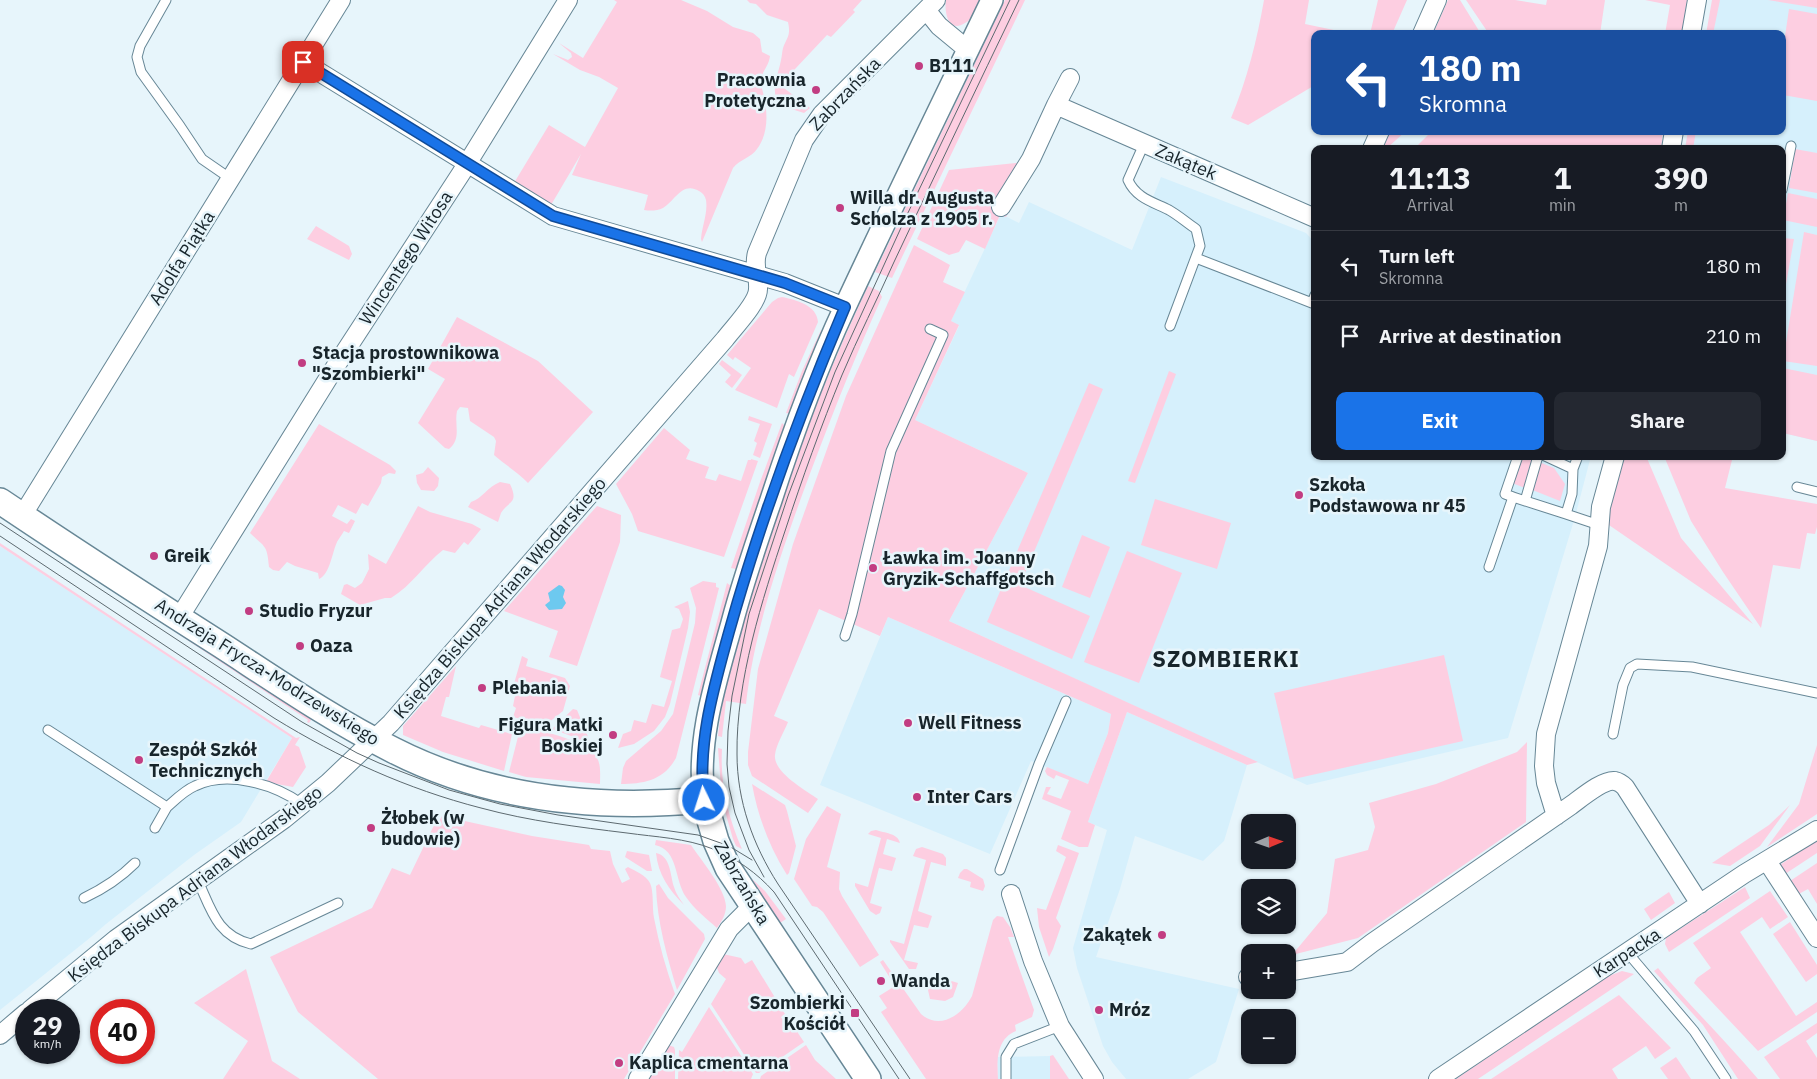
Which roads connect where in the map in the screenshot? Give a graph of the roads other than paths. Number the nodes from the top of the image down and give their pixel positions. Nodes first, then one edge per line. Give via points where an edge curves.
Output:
1 (166, 0) edge
2 (342, 0) edge
3 (568, 0) edge
4 (992, 0) edge
5 (1437, 0) edge
6 (1697, 0) edge
7 (932, 5) edge
8 (1424, 30) edge
9 (1692, 30) edge
10 (968, 50) junction
11 (303, 62) junction
12 (1070, 78) dead end
13 (1056, 105) junction
14 (1144, 144) junction
15 (1791, 146) dead end
16 (467, 163) junction
17 (1786, 170) edge
18 (231, 179) junction
19 (1001, 207) dead end
20 (1311, 216) edge
21 (1196, 258) junction
22 (756, 275) junction
23 (1311, 303) edge
24 (845, 307) junction
25 (1170, 326) dead end
26 (930, 329) dead end
27 (1517, 460) edge
28 (1537, 460) edge
29 (1554, 460) edge
30 (1576, 460) edge
31 (1614, 460) edge
32 (1573, 469) junction
33 (1797, 487) dead end
34 (1817, 492) edge
35 (1513, 497) junction
36 (1525, 500) junction
37 (0, 501) edge
38 (1566, 514) junction
39 (22, 516) junction
40 (1599, 525) junction
41 (1489, 567) dead end
42 (179, 618) junction
43 (845, 636) dead end
44 (1817, 693) edge
45 (1066, 701) dead end
46 (48, 730) dead end
47 (1613, 734) dead end
48 (372, 739) junction
49 (704, 800) junction
50 (302, 804) junction
51 (167, 807) junction
52 (1556, 816) junction
53 (155, 828) dead end
54 (1817, 830) edge
55 (1766, 861) junction
56 (135, 863) dead end
57 (1000, 870) dead end
58 (198, 881) junction
59 (1011, 894) dead end
60 (84, 898) dead end
61 (338, 903) dead end
62 (1700, 904) junction
63 (752, 906) junction
64 (1817, 938) edge
65 (1627, 952) junction
66 (1296, 971) edge
67 (43, 999) edge
68 (15, 1022) edge
69 (1060, 1026) junction
70 (0, 1035) edge
71 (638, 1079) edge
72 (868, 1079) edge
73 (1006, 1079) edge
74 (1094, 1079) edge
75 (1438, 1079) edge
76 (1726, 1079) edge

1 - 18 lane via 140,46 137,58 141,72 202,159
2 - 11 street, Adolfa Piątka
3 - 16 street, Wincentego Witosa
4 - 10 street, Zabrzańska
5 - 8 street
6 - 9 street
7 - 10 street, Zabrzańska via 939,26
7 - 22 street, Zabrzańska via 812,127 757,253
10 - 24 street, Zabrzańska
11 - 16 street
11 - 18 street, Adolfa Piątka
12 - 13 street
13 - 14 street, Zakątek
13 - 19 street via 1031,159
14 - 20 street, Zakątek
14 - 21 lane via 1128,180 1132,190 1196,229 1200,246
15 - 17 lane
16 - 22 street via 553,216
16 - 42 street, Wincentego Witosa
18 - 39 street, Adolfa Piątka
21 - 23 lane
21 - 25 lane
22 - 24 street
22 - 48 street, Księdza Biskupa Adriana Włodarskiego via 759,287 756,297 725,339 467,642
24 - 49 street, Zabrzańska via 790,442 743,582 706,729
26 - 43 lane via 943,335 892,451
27 - 35 lane via 1506,494
28 - 36 lane
29 - 32 lane
30 - 32 lane
31 - 40 street
32 - 38 lane via 1572,494
33 - 34 lane
35 - 36 lane
35 - 41 lane
36 - 38 lane
37 - 39 main road, Andrzeja Frycza-Modrzewskiego
38 - 40 lane
39 - 42 main road, Andrzeja Frycza-Modrzewskiego
40 - 52 street via 1598,546 1546,734 1545,775
42 - 48 main road, Andrzeja Frycza-Modrzewskiego via 330,716
44 - 47 lane via 1692,667 1637,664 1630,668 1623,686
45 - 57 lane
46 - 51 lane
48 - 49 main road, Andrzeja Frycza-Modrzewskiego via 439,770 538,797 610,804
48 - 50 street, Księdza Biskupa Adriana Włodarskiego
49 - 63 main road, Zabrzańska via 720,852
50 - 51 lane via 279,791 229,778 211,779 192,787
50 - 58 street, Księdza Biskupa Adriana Włodarskiego
51 - 53 lane
52 - 62 street via 1598,786 1610,781 1620,782
52 - 66 street via 1347,962
54 - 55 street, Karpacka
55 - 62 street, Karpacka
55 - 64 street
56 - 60 lane via 123,875
58 - 61 lane via 218,925 241,942 251,944
58 - 67 street, Księdza Biskupa Adriana Włodarskiego via 116,939
59 - 69 street via 1033,961
62 - 65 street, Karpacka
63 - 71 street via 729,929
63 - 72 main road, Zabrzańska
65 - 75 street, Karpacka
65 - 76 lane via 1694,1031
68 - 70 street
69 - 73 lane via 1014,1044 1006,1057
69 - 74 street

